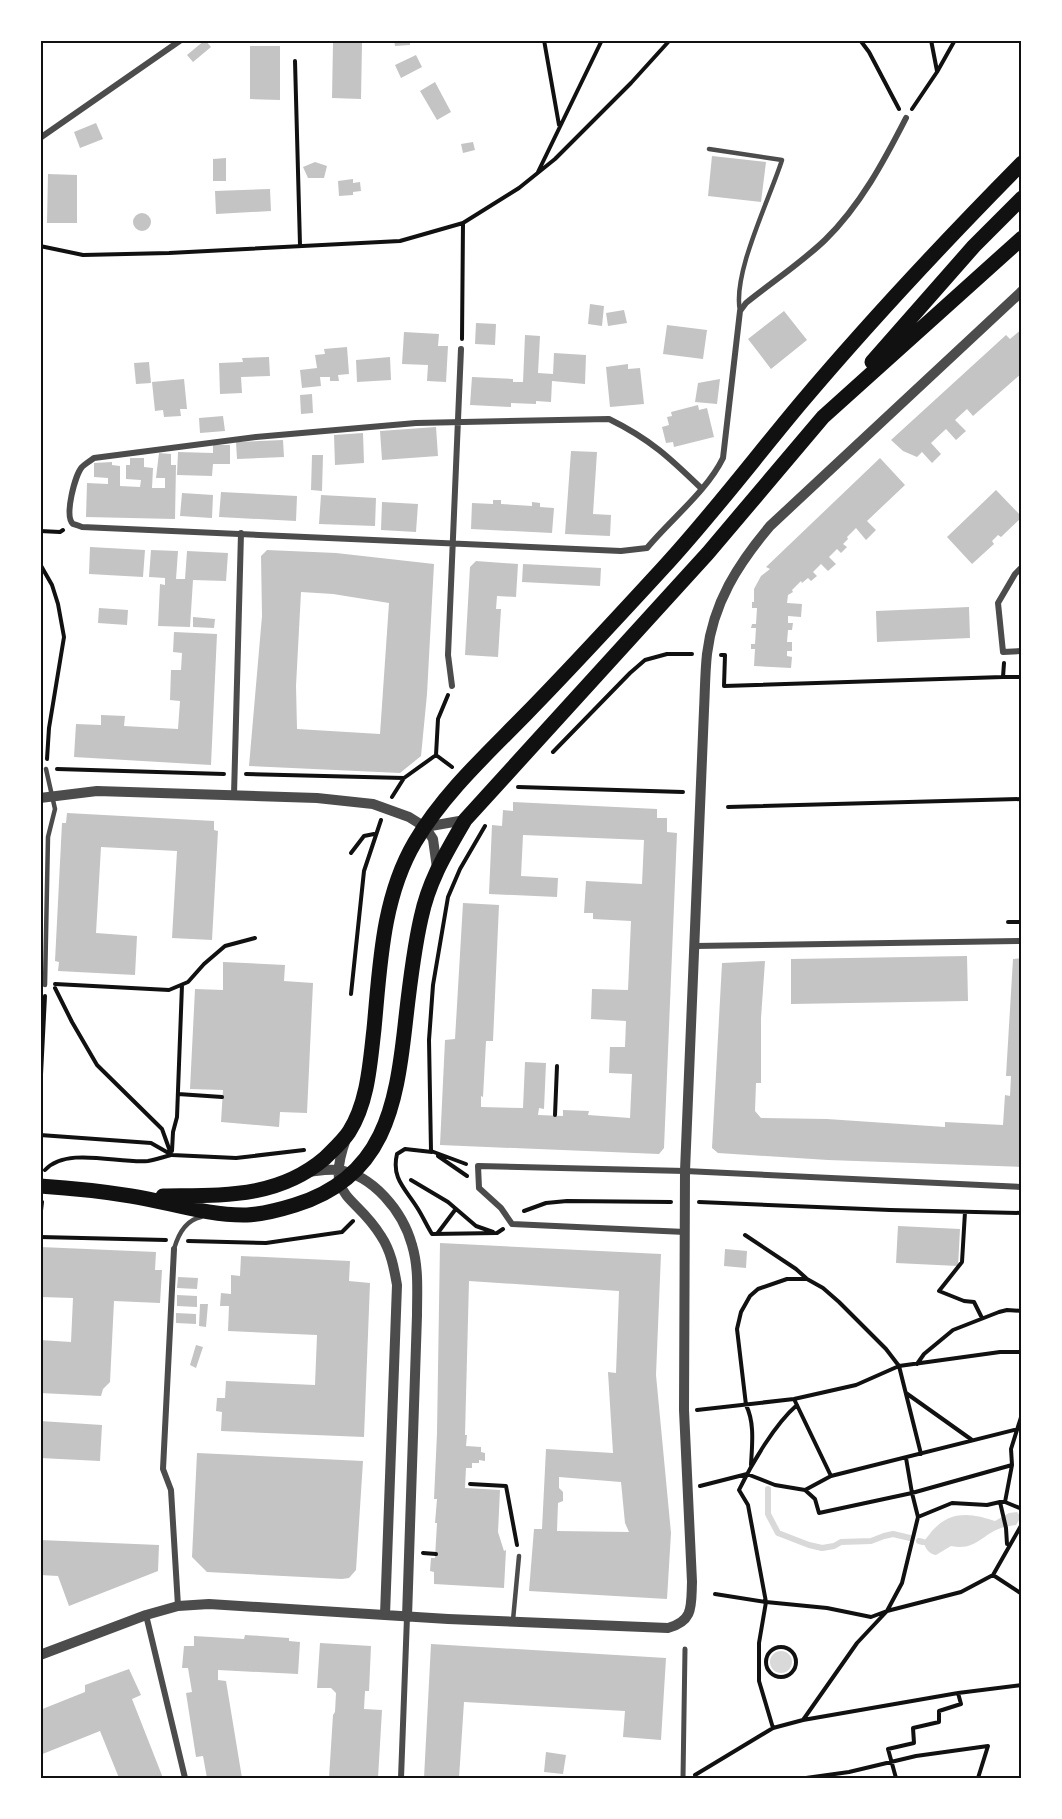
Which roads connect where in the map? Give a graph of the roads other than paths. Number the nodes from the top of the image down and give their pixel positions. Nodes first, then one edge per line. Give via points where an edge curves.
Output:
1 (182, 40) edge
2 (906, 118) road end
3 (40, 138) edge
4 (709, 149) dead end
5 (1022, 163) edge
6 (1022, 198) edge
7 (1022, 238) edge
8 (1022, 291) edge
9 (740, 311) junction
10 (461, 349) road end
11 (823, 417) junction
12 (458, 422) junction
13 (702, 489) junction
14 (241, 533) junction
15 (453, 543) junction
16 (1022, 567) edge
17 (1022, 651) edge
18 (452, 686) road end
19 (46, 769) road end
20 (52, 795) junction
21 (234, 795) junction
22 (40, 798) edge
23 (465, 820) junction
24 (425, 827) junction
25 (437, 868) junction
26 (1022, 940) edge
27 (694, 946) junction
28 (45, 985) road end
29 (349, 1133) junction
30 (685, 1171) junction
31 (304, 1173) junction
32 (343, 1176) junction
33 (42, 1186) edge
34 (1022, 1187) edge
35 (130, 1196) junction
36 (218, 1213) junction
37 (686, 1232) junction
38 (174, 1249) joint
39 (519, 1556) road end
40 (178, 1606) junction
41 (146, 1615) junction
42 (385, 1615) junction
43 (407, 1617) junction
44 (513, 1623) junction
45 (685, 1649) dead end
46 (40, 1655) edge
47 (185, 1779) edge
48 (401, 1779) edge
49 (683, 1779) edge

1 - 3 street
2 - 9 street via 852,208 825,240
4 - 9 lane via 782,160 746,259 738,299
5 - 24 highway via 855,340 690,538 465,777
6 - 11 highway via 974,246
7 - 11 highway
8 - 27 street via 770,526 728,584 718,604 707,654
9 - 13 street via 723,458
10 - 12 street
11 - 23 highway via 708,553
12 - 13 street via 609,419 662,451
12 - 14 street via 256,437 94,458 77,475 70,503 73,524
12 - 15 street
13 - 15 street via 647,548 621,551
14 - 15 street
14 - 21 street
15 - 18 street via 448,655
16 - 17 street via 998,603 1003,652
19 - 20 lane
20 - 21 street via 97,791
20 - 22 street
20 - 28 lane via 55,808 48,837
21 - 24 street via 317,798 386,807
23 - 24 street
23 - 25 highway
24 - 25 street via 433,839
24 - 29 highway via 405,859 390,907 369,1070
25 - 32 highway via 421,918 399,1080 391,1109 377,1144
26 - 27 street
27 - 30 street
29 - 31 highway
29 - 32 street
30 - 34 street
30 - 37 street
30 - 37 street via 478,1166 479,1188 512,1224
31 - 32 street
31 - 35 highway via 254,1192
32 - 36 highway via 307,1202 267,1213
32 - 42 street via 347,1197 382,1236 397,1285
32 - 43 street via 370,1183 394,1208 405,1226 415,1259 417,1316
33 - 35 highway
35 - 36 highway
36 - 38 lane via 195,1218 180,1233
37 - 44 street via 684,1410 692,1582 689,1616 681,1625 668,1628
38 - 40 street via 163,1469 171,1490
39 - 44 lane
40 - 41 street
40 - 42 street via 209,1604
41 - 46 street
41 - 47 street
42 - 43 street
43 - 44 street
43 - 48 street
45 - 49 street

